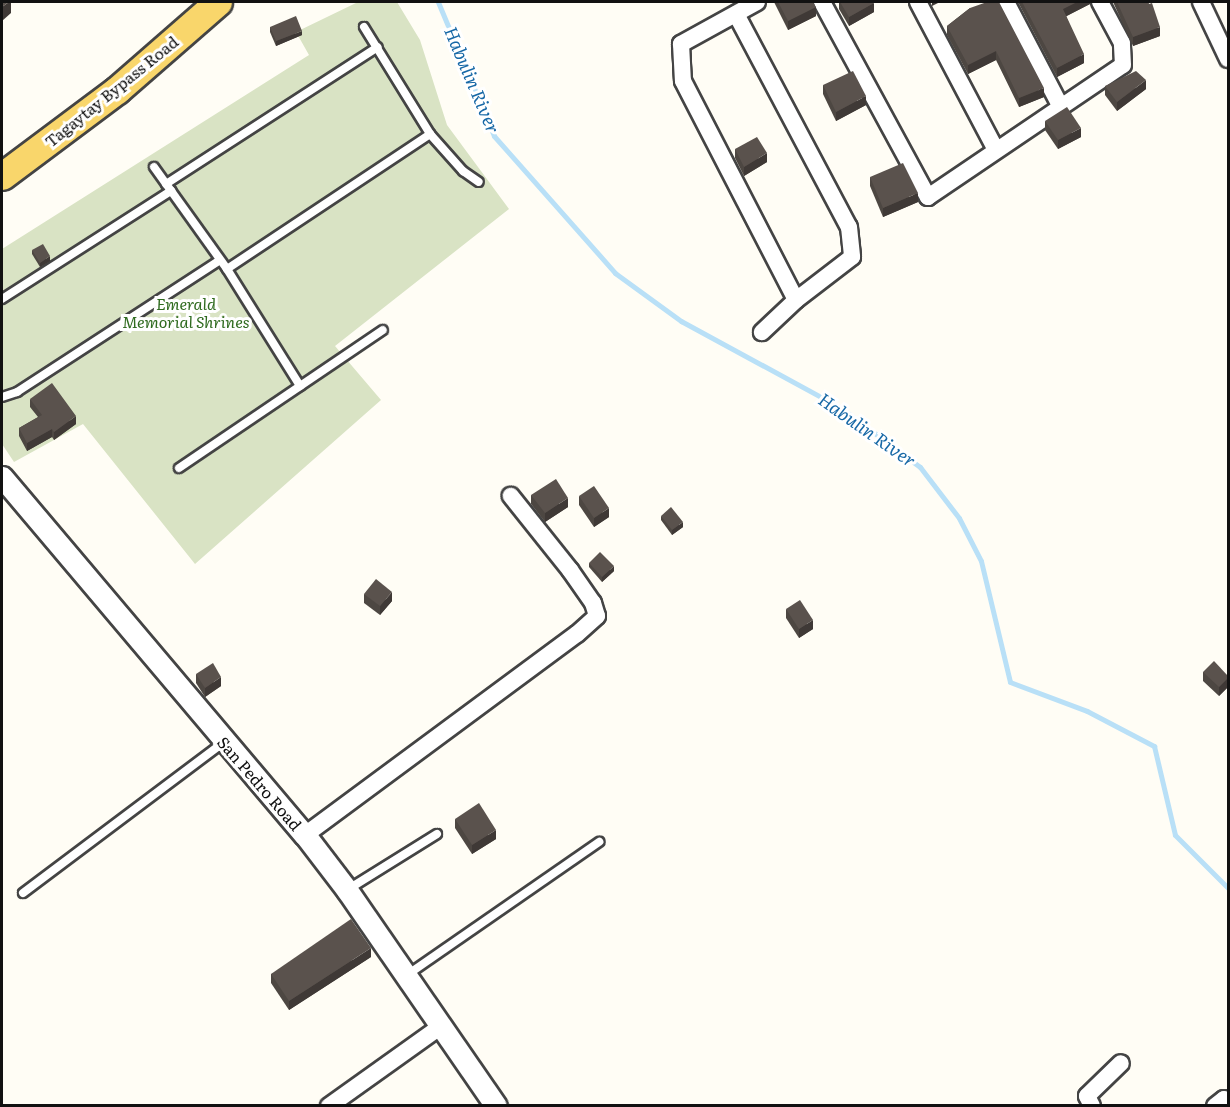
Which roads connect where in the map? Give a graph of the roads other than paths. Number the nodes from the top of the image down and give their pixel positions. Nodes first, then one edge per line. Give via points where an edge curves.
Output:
1 (218, 2) edge
2 (757, 2) edge
3 (822, 2) edge
4 (918, 2) edge
5 (1006, 2) edge
6 (1100, 2) edge
7 (1201, 2) edge
8 (736, 14) junction
9 (364, 27) dead end
10 (378, 48) junction
11 (1228, 59) edge
12 (1061, 107) junction
13 (430, 134) junction
14 (996, 150) junction
15 (154, 167) dead end
16 (2, 176) edge
17 (479, 182) dead end
18 (168, 188) junction
19 (220, 260) junction
20 (227, 268) junction
21 (2, 299) edge
22 (796, 300) junction
23 (383, 330) dead end
24 (762, 332) dead end
25 (300, 386) junction
26 (2, 397) edge
27 (179, 468) dead end
28 (2, 477) edge
29 (512, 496) dead end
30 (225, 742) junction
31 (438, 834) dead end
32 (305, 836) junction
33 (599, 842) dead end
34 (347, 890) junction
35 (23, 894) dead end
36 (406, 975) junction
37 (441, 1026) junction
38 (1121, 1063) dead end
39 (1228, 1100) edge
40 (329, 1106) edge
41 (496, 1106) edge
42 (1092, 1106) edge
43 (1215, 1106) edge

1 - 16 main road, Tagaytay Bypass Road via 117,90
2 - 8 street
3 - 14 street via 928,196
4 - 14 street
5 - 12 street
6 - 12 street via 1122,43 1123,65
7 - 11 street
8 - 22 street via 849,227 852,257
8 - 22 street via 681,44 683,81
9 - 10 lane
10 - 13 lane
10 - 18 lane
12 - 14 street
13 - 17 lane via 463,171
13 - 20 lane
15 - 18 lane
18 - 19 lane
18 - 21 lane
19 - 20 lane
19 - 26 lane via 17,392
20 - 25 lane
22 - 24 street
23 - 25 lane
25 - 27 lane
28 - 30 street, San Pedro Road
29 - 32 street via 570,570 593,603 597,616
30 - 32 street, San Pedro Road
30 - 35 lane
31 - 34 lane
32 - 34 street, San Pedro Road
33 - 36 lane
34 - 36 street, San Pedro Road
36 - 37 street, San Pedro Road
37 - 40 street
37 - 41 street, San Pedro Road
38 - 42 street via 1087,1096
39 - 43 street

